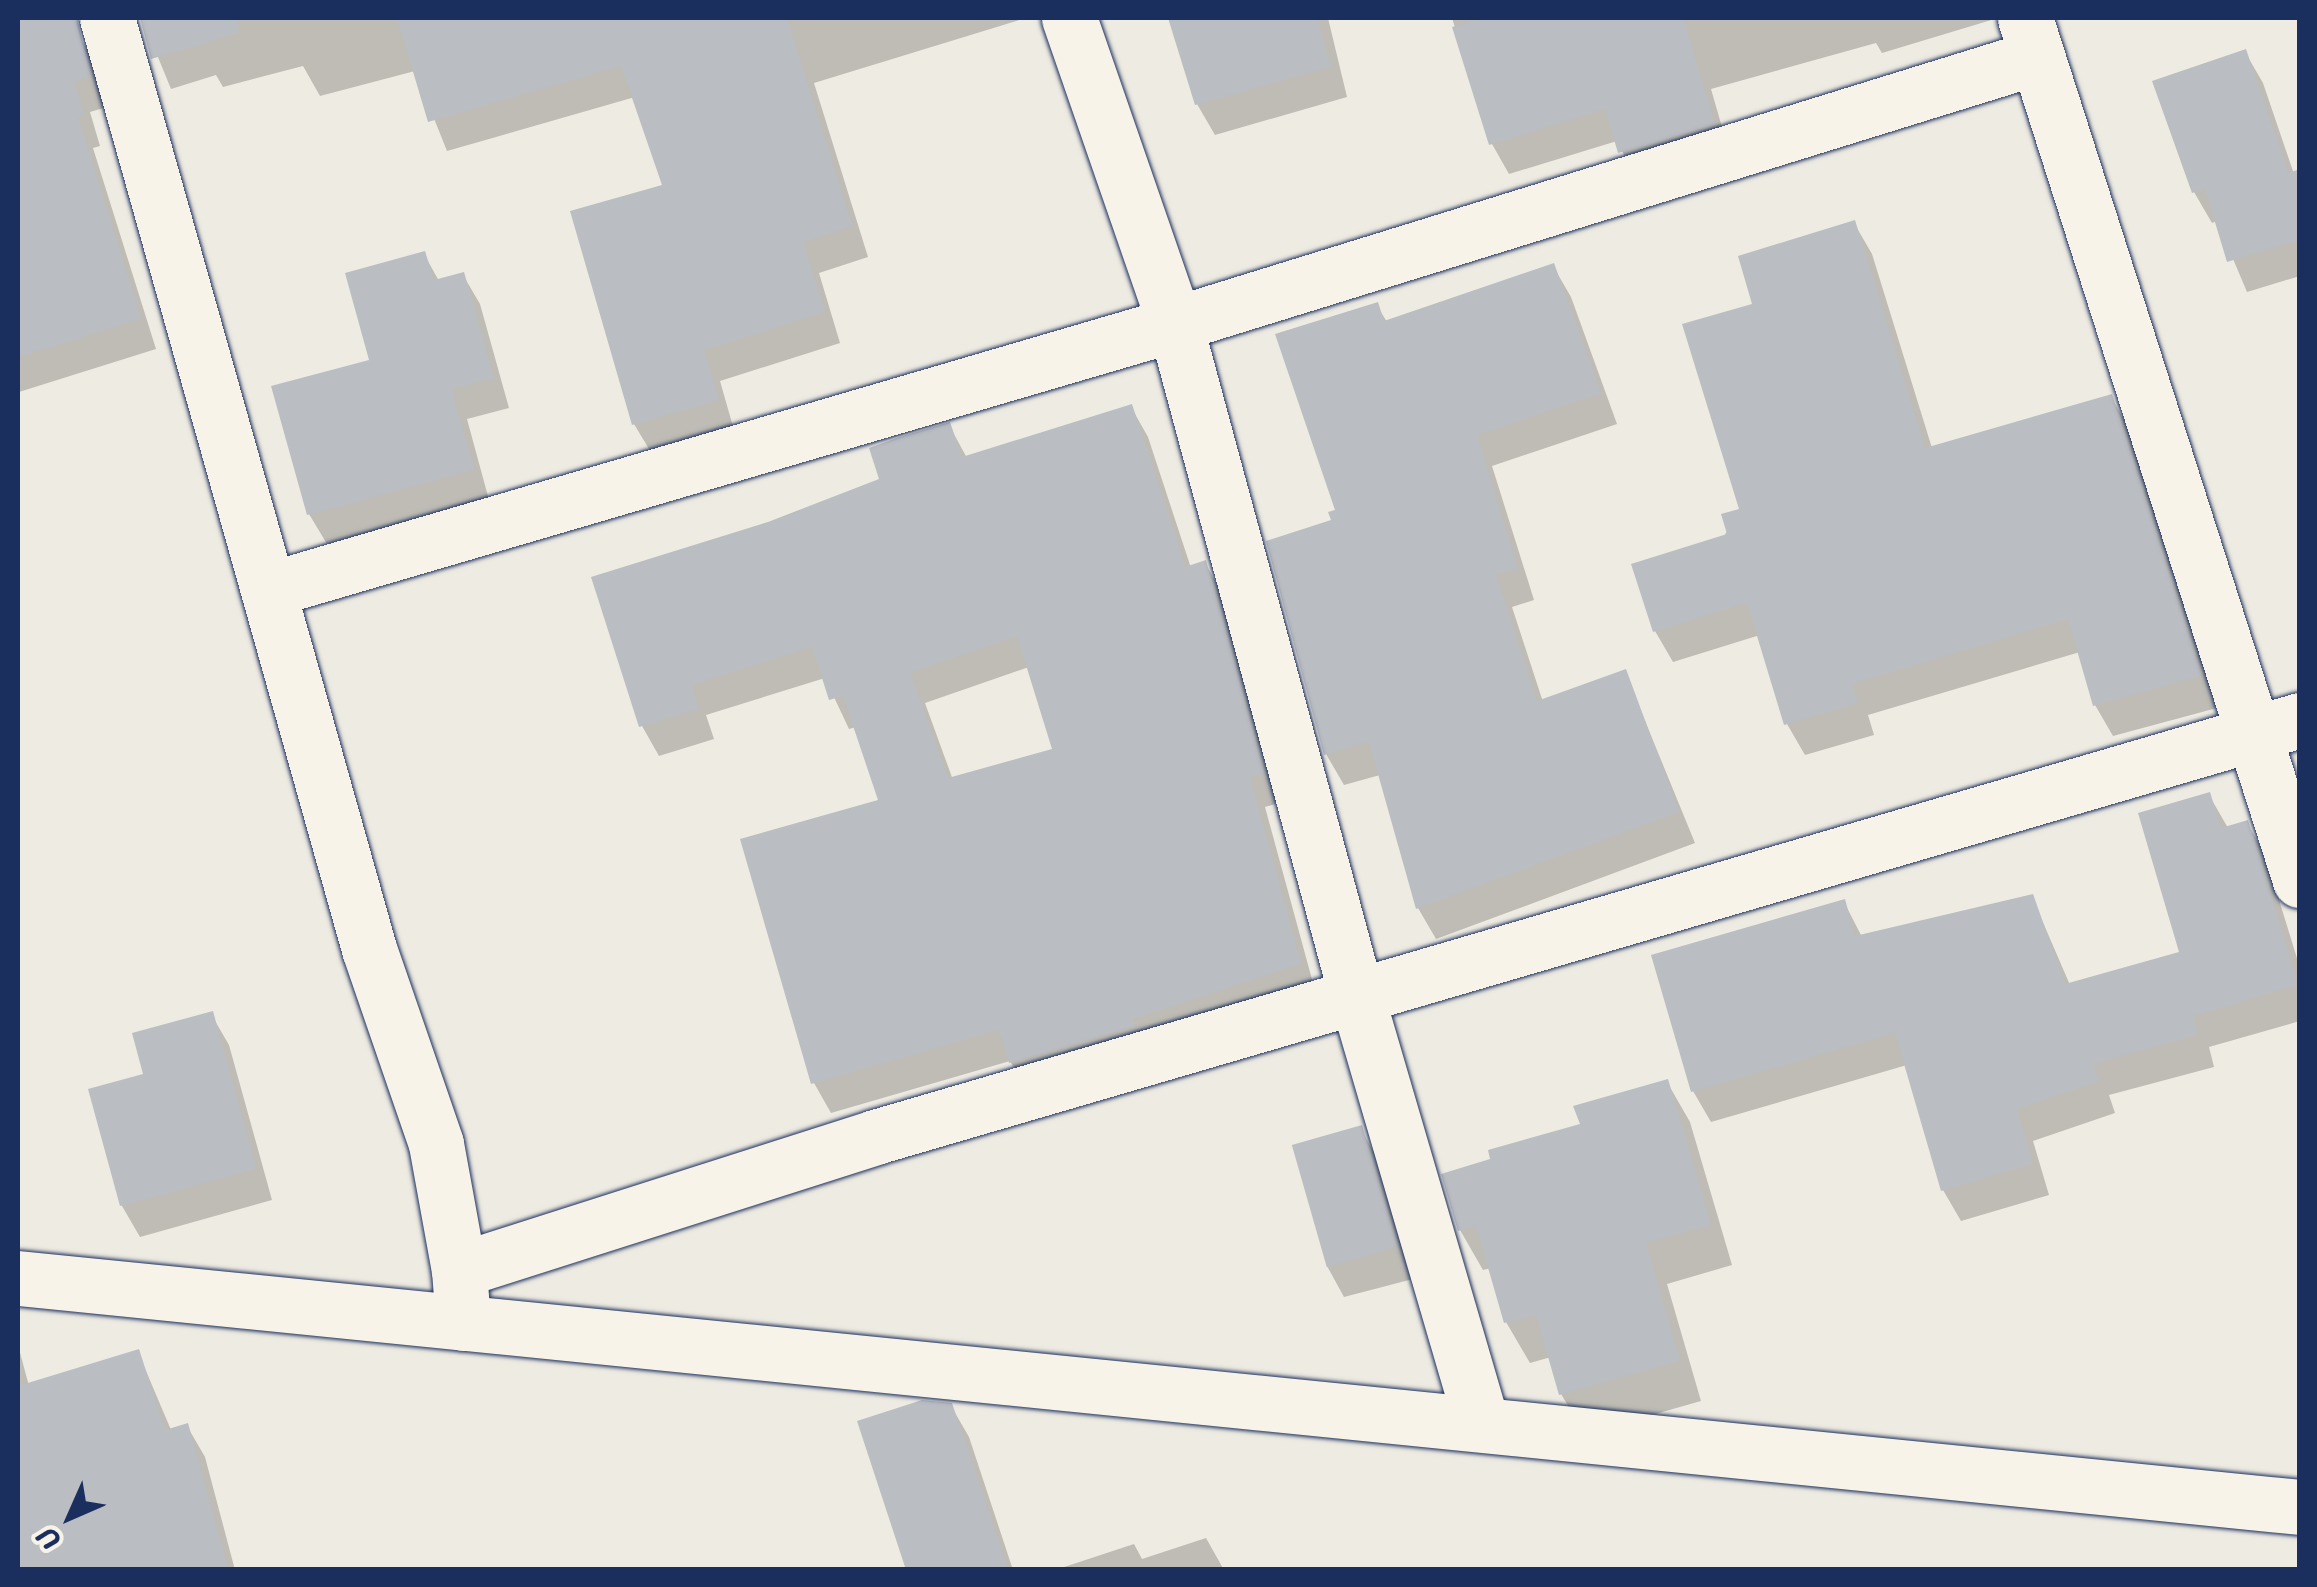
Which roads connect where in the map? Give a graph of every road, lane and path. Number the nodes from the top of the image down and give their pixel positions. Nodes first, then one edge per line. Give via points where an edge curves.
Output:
1 (107, 18) edge
2 (1069, 18) edge
3 (2031, 37) edge
4 (1175, 324) junction
5 (271, 589) junction
6 (2278, 726) edge
7 (2300, 880) edge
8 (1356, 994) junction
9 (18, 1278) edge
10 (461, 1296) junction
11 (1480, 1422) junction
12 (2300, 1507) edge

1 - 5 street
2 - 4 street
3 - 4 street
3 - 6 street
4 - 5 street
4 - 8 street
5 - 10 street via 369,949 436,1144
6 - 7 street
6 - 8 street
8 - 10 street
8 - 11 street
9 - 10 street
10 - 11 street
11 - 12 street

